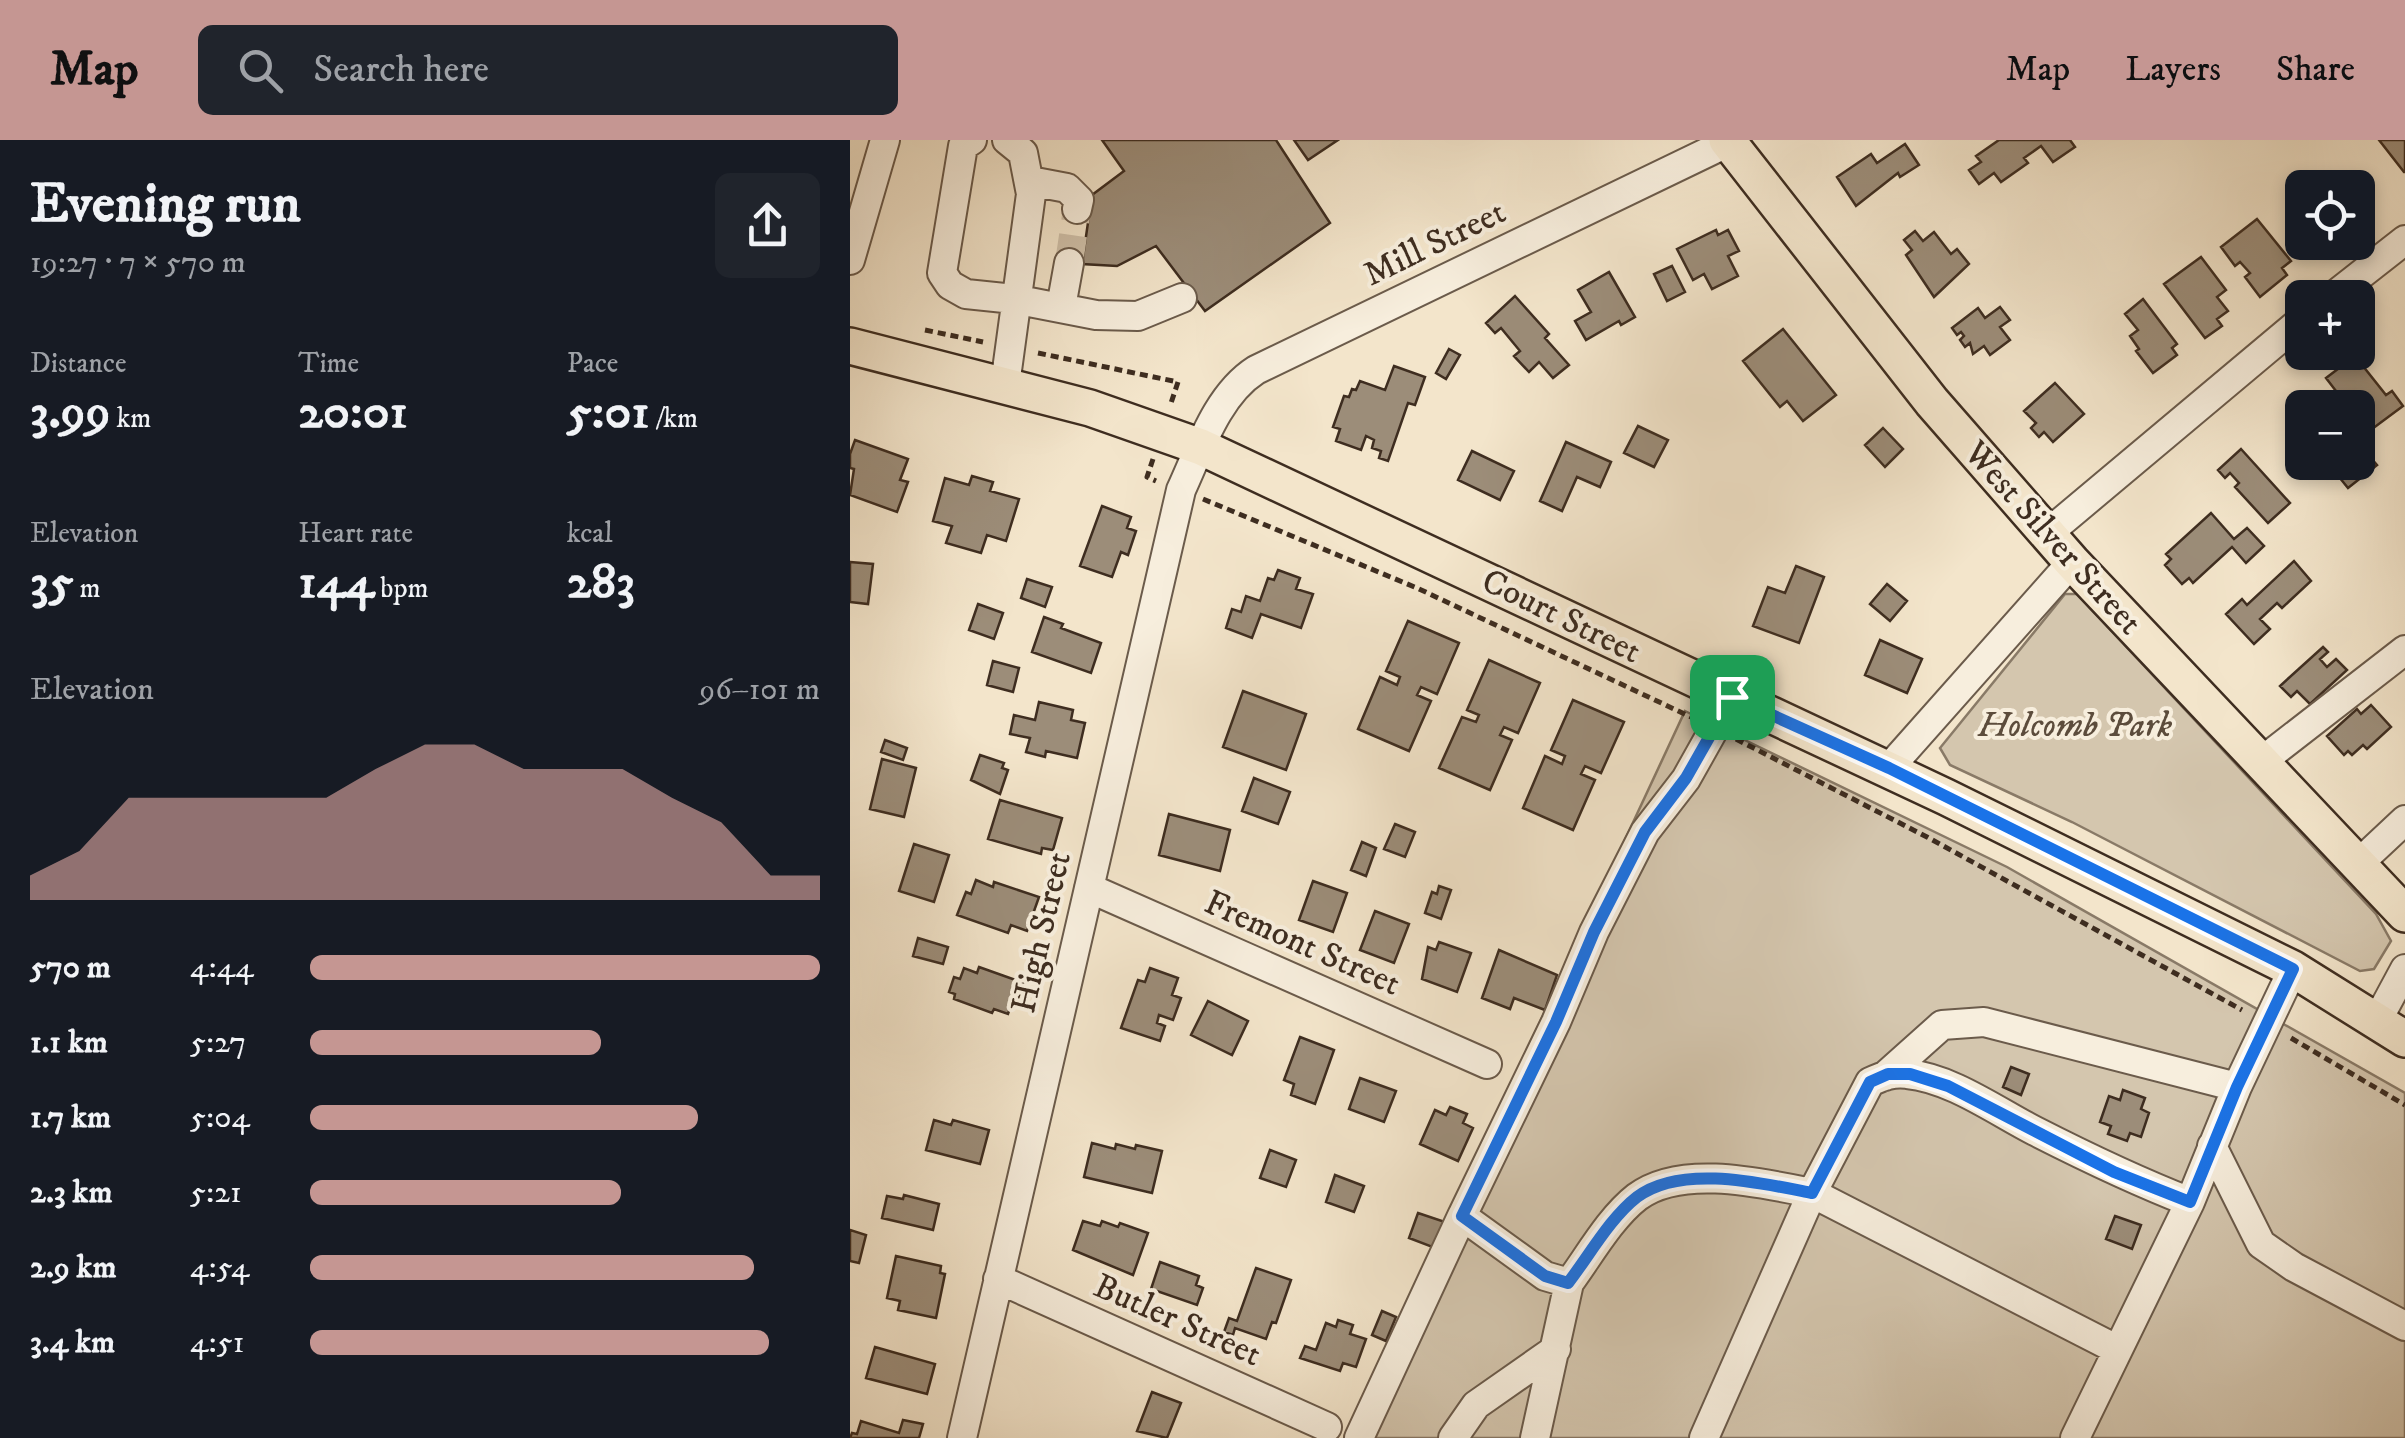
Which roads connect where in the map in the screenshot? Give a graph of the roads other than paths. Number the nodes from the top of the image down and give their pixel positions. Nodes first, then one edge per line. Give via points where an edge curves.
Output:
1 (885, 140) edge
2 (972, 140) edge
3 (1007, 140) edge
4 (1730, 141) edge
5 (1030, 182) junction
6 (1077, 209) dead end
7 (855, 224) edge
8 (2405, 240) edge
9 (850, 260) edge
10 (1068, 263) tunnel mouth
11 (2354, 280) edge
12 (1014, 298) junction
13 (1182, 298) dead end
14 (1061, 308) junction
15 (2285, 334) edge
16 (850, 346) edge
17 (1005, 385) junction
18 (1201, 447) junction
19 (2048, 533) junction
20 (2072, 562) junction
21 (2405, 650) edge
22 (1732, 697) junction
23 (2262, 761) junction
24 (1889, 768) junction
25 (2405, 820) edge
26 (2358, 864) junction
27 (1089, 888) junction
28 (2404, 915) edge
29 (2293, 969) junction
30 (2405, 969) edge
31 (2391, 1030) edge
32 (1486, 1064) dead end
33 (1885, 1076) junction
34 (2237, 1087) junction
35 (2212, 1146) junction
36 (1812, 1193) junction
37 (2190, 1202) junction
38 (1462, 1216) junction
39 (998, 1280) junction
40 (1568, 1283) junction
41 (2405, 1326) edge
42 (1556, 1349) junction
43 (2116, 1350) junction
44 (1327, 1427) dead end
45 (962, 1438) edge
46 (1359, 1438) edge
47 (1453, 1438) edge
48 (1535, 1438) edge
49 (1704, 1438) edge
50 (2076, 1438) edge

1 - 7 street
2 - 12 street via 964,146 942,273 966,294
3 - 5 street via 1023,153
4 - 18 street, Mill Street via 1256,370 1237,382
4 - 19 main road, West Silver Street via 1932,402
5 - 6 street via 1067,188 1079,200
5 - 12 street
7 - 9 street
8 - 11 street
10 - 14 street
12 - 14 street
12 - 17 street
13 - 14 street via 1138,316
15 - 19 street
16 - 17 main road, Court Street
17 - 18 main road, Court Street
18 - 22 main road, Court Street
18 - 27 street, High Street via 1181,490
19 - 20 main road, West Silver Street
20 - 23 main road, West Silver Street
20 - 24 street
21 - 23 street
22 - 24 main road, Court Street
22 - 38 street via 1686,778 1645,832
23 - 26 main road, West Silver Street
24 - 29 main road, Court Street
25 - 26 street
26 - 28 main road, West Silver Street
27 - 32 street, Fremont Street
27 - 39 street, High Street
29 - 31 main road, Court Street
29 - 34 street
30 - 31 street
33 - 34 street via 1942,1025 1984,1022
33 - 36 street via 1870,1082
33 - 37 street via 1910,1074 1948,1086 2114,1172
34 - 35 street
35 - 37 street
35 - 41 street via 2261,1244
36 - 40 street via 1756,1182 1669,1179 1636,1198
36 - 43 street
36 - 49 street
37 - 43 street
38 - 40 street via 1545,1276
38 - 46 street
39 - 44 street, Butler Street
39 - 45 street, High Street
40 - 42 street
42 - 47 street via 1476,1405
42 - 48 street
43 - 50 street

